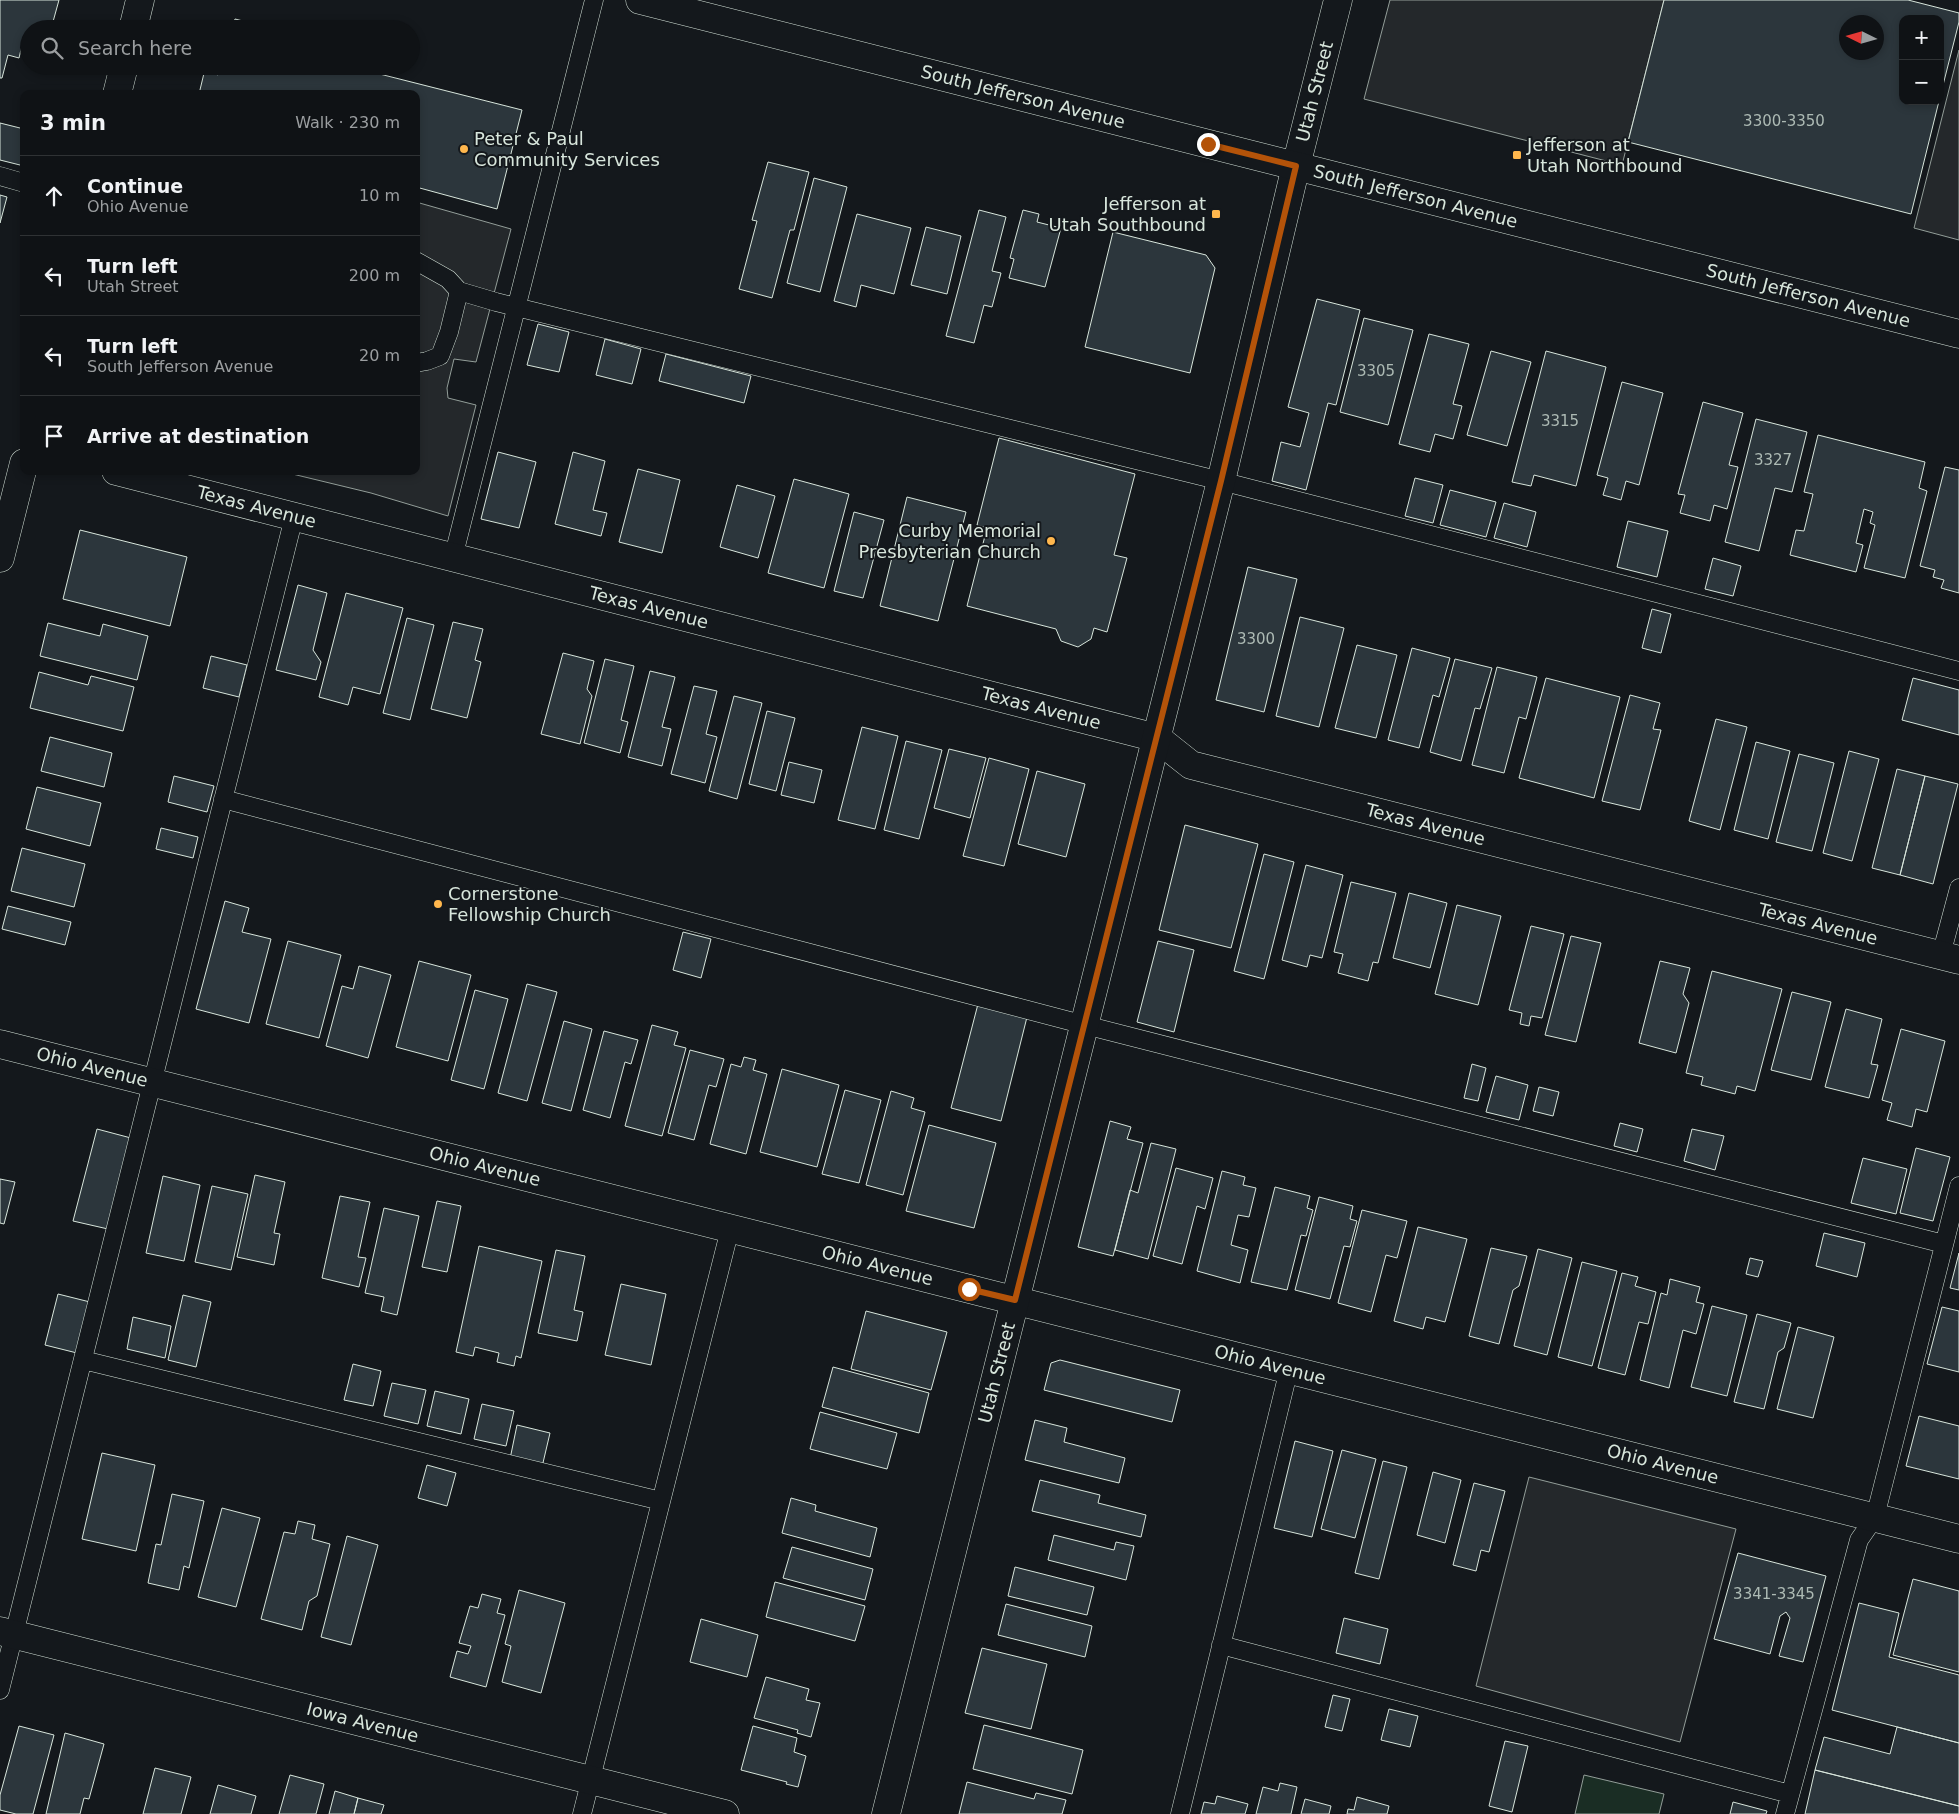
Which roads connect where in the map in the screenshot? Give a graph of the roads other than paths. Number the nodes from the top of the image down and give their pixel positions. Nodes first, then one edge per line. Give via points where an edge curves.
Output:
1 (140, 0) edge
2 (594, 0) edge
3 (640, 0) edge
4 (1338, 0) edge
5 (135, 20) edge
6 (122, 75) edge
7 (118, 90) edge
8 (1296, 166) junction
9 (0, 176) edge
10 (20, 182) edge
11 (420, 263) edge
12 (459, 291) junction
13 (517, 308) junction
14 (1959, 334) edge
15 (420, 362) edge
16 (0, 459) edge
17 (20, 463) edge
18 (21, 475) edge
19 (131, 475) edge
20 (1221, 481) junction
21 (294, 517) junction
22 (0, 558) edge
23 (453, 558) junction
24 (1959, 671) edge
25 (1157, 738) junction
26 (223, 800) junction
27 (1959, 888) edge
28 (1950, 958) edge
29 (1085, 1025) junction
30 (0, 1044) edge
31 (153, 1083) junction
32 (1959, 1186) edge
33 (730, 1229) junction
34 (1944, 1244) junction
35 (1015, 1300) junction
36 (83, 1360) junction
37 (1289, 1369) junction
38 (661, 1501) junction
39 (1875, 1517) junction
40 (1959, 1539) edge
41 (7, 1632) edge
42 (1222, 1645) junction
43 (0, 1690) edge
44 (591, 1780) junction
45 (1790, 1794) junction
46 (582, 1814) edge
47 (725, 1814) edge
48 (886, 1814) edge
49 (1180, 1814) edge
50 (1785, 1814) edge

1 - 5 street
2 - 13 lane
3 - 8 street, South Jefferson Avenue
4 - 8 street, Utah Street
6 - 7 street
8 - 14 street, South Jefferson Avenue
8 - 20 street, Utah Street
9 - 10 lane
11 - 12 lane via 448,279
12 - 13 lane
12 - 15 lane via 440,356
13 - 20 lane
13 - 23 lane
16 - 17 street
18 - 22 street
19 - 21 street, Texas Avenue
20 - 24 lane
20 - 25 street, Utah Street
21 - 23 street, Texas Avenue
21 - 26 lane
23 - 25 street, Texas Avenue
25 - 28 street, Texas Avenue via 1191,765
25 - 29 street, Utah Street
26 - 29 lane
26 - 31 lane
27 - 28 lane
29 - 34 lane
29 - 35 street, Utah Street
30 - 31 street, Ohio Avenue
31 - 33 street, Ohio Avenue
31 - 36 lane
32 - 34 lane
33 - 35 street, Ohio Avenue
33 - 38 lane
34 - 39 lane
35 - 37 street, Ohio Avenue
35 - 48 street, Utah Street
36 - 38 lane
36 - 41 lane
37 - 39 street, Ohio Avenue
37 - 42 lane
38 - 44 lane
39 - 40 street, Ohio Avenue
39 - 45 lane via 1859,1540
41 - 43 lane
41 - 44 street, Iowa Avenue
42 - 45 lane
42 - 49 lane
44 - 46 lane
44 - 47 street, Iowa Avenue
45 - 50 lane

